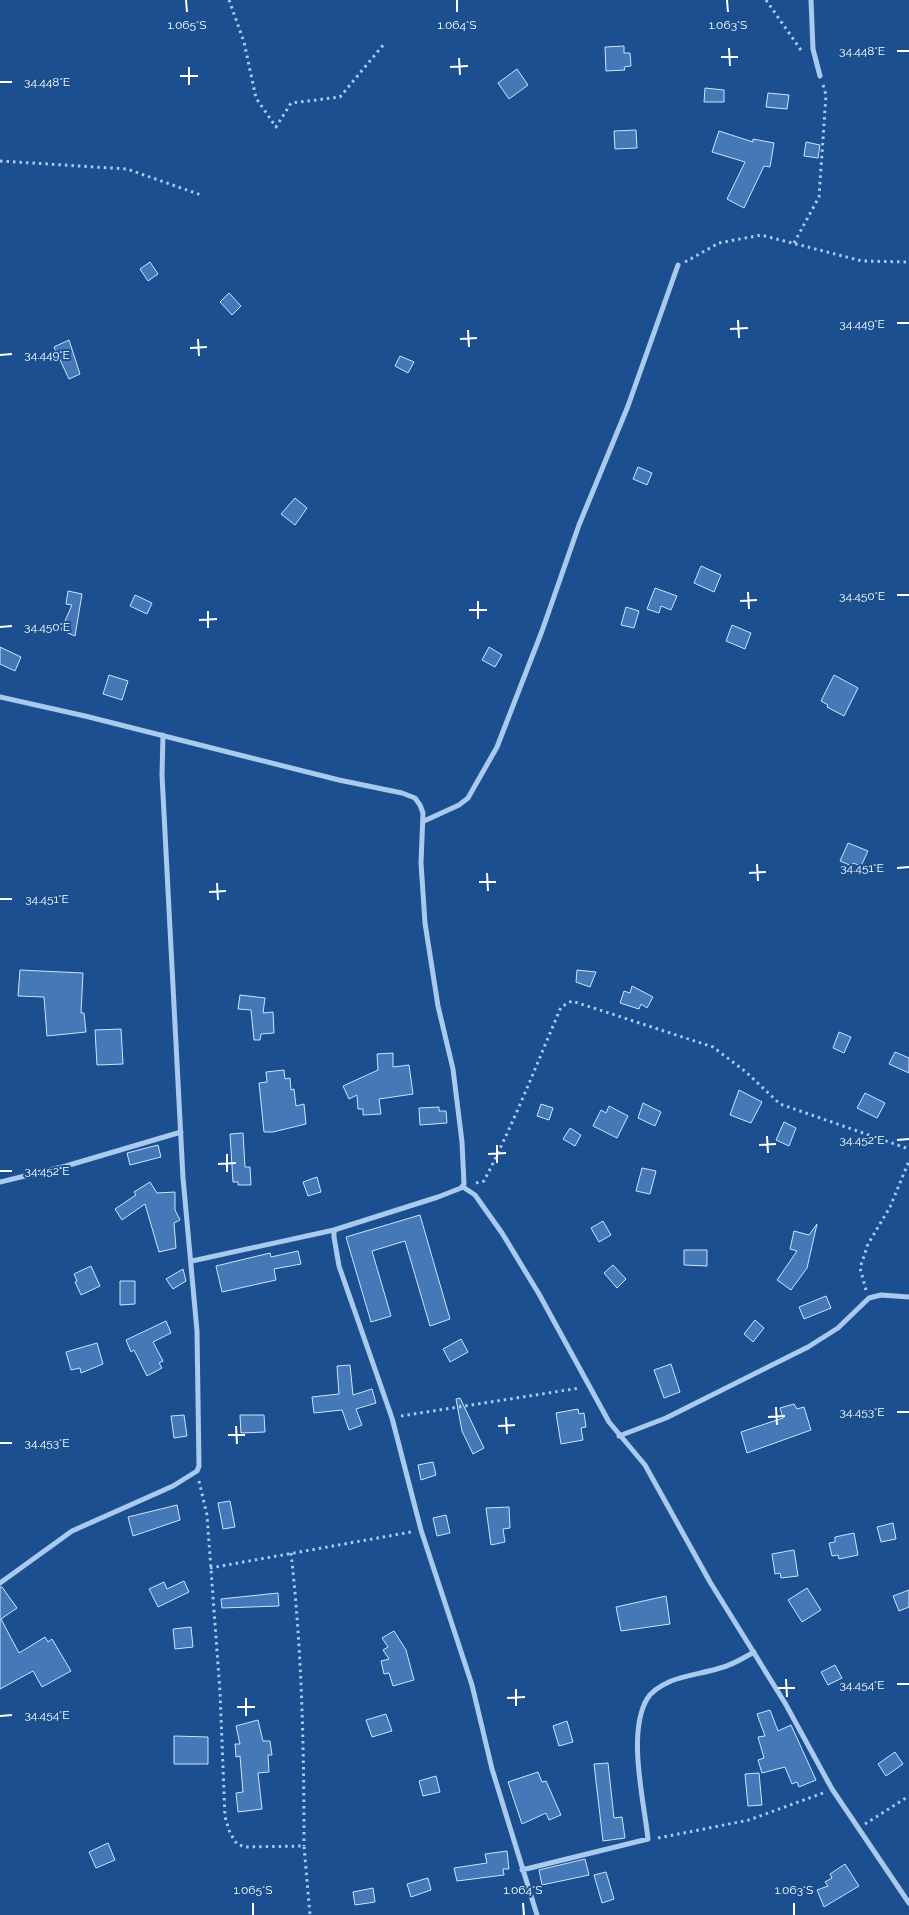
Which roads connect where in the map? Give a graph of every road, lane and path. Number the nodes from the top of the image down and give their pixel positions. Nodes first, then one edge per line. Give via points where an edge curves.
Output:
1 (229, 0) edge
2 (766, 0) edge
3 (811, 0) edge
4 (384, 44) dead end
5 (820, 76) junction
6 (0, 161) edge
7 (201, 195) dead end
8 (794, 243) junction
9 (909, 262) edge
10 (678, 265) joint
11 (0, 697) edge
12 (164, 735) junction
13 (424, 821) junction
14 (181, 1132) junction
15 (909, 1149) edge
16 (909, 1161) edge
17 (0, 1182) edge
18 (463, 1186) junction
19 (334, 1230) junction
20 (192, 1261) junction
21 (909, 1297) edge
22 (869, 1298) junction
23 (588, 1386) junction
24 (392, 1418) junction
25 (619, 1436) junction
26 (197, 1471) junction
27 (421, 1530) junction
28 (291, 1553) junction
29 (210, 1568) junction
30 (0, 1583) edge
31 (754, 1652) junction
32 (832, 1789) junction
33 (909, 1796) edge
34 (858, 1828) junction
35 (648, 1839) junction
36 (304, 1846) junction
37 (522, 1870) junction
38 (909, 1904) edge
39 (310, 1915) edge
40 (537, 1915) edge

1 - 4 path via 244,42 256,98 276,127 292,103 340,98
2 - 5 path
3 - 5 street via 813,49
5 - 8 path via 826,95 819,197
6 - 7 path via 128,169
8 - 9 path via 862,260
8 - 10 path via 762,235 719,244
10 - 13 street via 628,406 579,525 497,747 468,798
11 - 12 street
12 - 13 street via 402,793 415,798 420,804
12 - 14 street via 162,784
13 - 18 street via 421,863 425,923 434,987 453,1069 465,1175
14 - 17 street
14 - 20 street
15 - 18 path via 780,1104 746,1072 713,1048 572,1001 561,1007 520,1106 484,1181
16 - 22 path via 890,1207 868,1244 860,1268
18 - 19 street via 430,1200
18 - 23 street via 475,1195 502,1233
19 - 20 street
19 - 24 street via 339,1266
20 - 26 street via 197,1331
21 - 22 street via 881,1295
22 - 25 street via 838,1328 808,1346 666,1418
23 - 24 path
23 - 25 street
24 - 27 street
25 - 31 street via 645,1466 710,1582
26 - 29 path via 207,1515
26 - 30 street via 173,1486 72,1531
27 - 28 path
27 - 37 street via 472,1685
28 - 29 path
28 - 36 path via 302,1687
29 - 36 path via 220,1692 225,1817 230,1834 237,1844 245,1847
31 - 32 street
31 - 35 street via 729,1665 671,1681 648,1697 638,1730 638,1752
32 - 34 street
32 - 35 path via 749,1820
33 - 34 path
34 - 38 street
35 - 37 street
36 - 39 path
37 - 40 street

